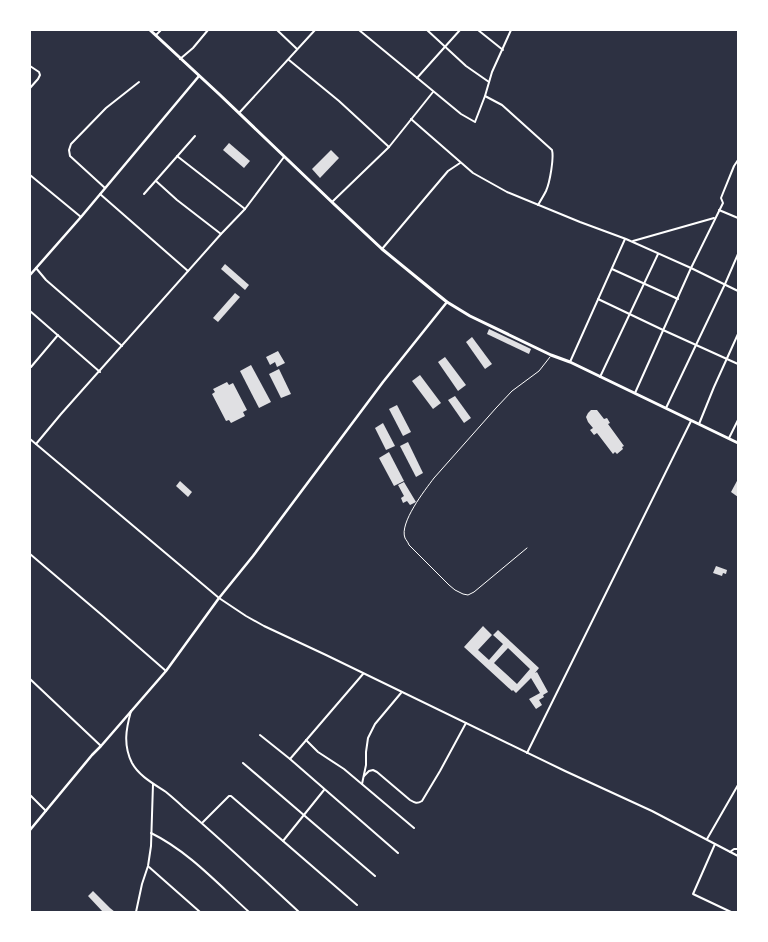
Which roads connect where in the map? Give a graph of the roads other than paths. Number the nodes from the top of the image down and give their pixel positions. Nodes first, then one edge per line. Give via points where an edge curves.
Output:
1 (150, 30) edge
2 (161, 30) edge
3 (208, 30) edge
4 (277, 30) edge
5 (315, 30) edge
6 (359, 30) edge
7 (427, 30) edge
8 (460, 30) edge
9 (478, 30) edge
10 (511, 30) edge
11 (156, 35) junction
12 (446, 47) junction
13 (298, 50) junction
14 (503, 50) junction
15 (180, 59) junction
16 (289, 60) junction
17 (30, 66) edge
18 (200, 76) junction
19 (416, 78) junction
20 (139, 82) dead end
21 (489, 82) junction
22 (30, 88) edge
23 (434, 92) junction
24 (485, 96) junction
25 (239, 113) junction
26 (411, 119) junction
27 (195, 136) dead end
28 (389, 147) junction
29 (177, 156) junction
30 (284, 157) junction
31 (738, 160) edge
32 (460, 163) junction
33 (30, 175) edge
34 (156, 181) junction
35 (105, 188) junction
36 (100, 194) junction
37 (144, 194) dead end
38 (332, 202) junction
39 (538, 205) junction
40 (245, 209) junction
41 (719, 210) junction
42 (81, 217) junction
43 (714, 218) junction
44 (738, 218) edge
45 (221, 234) junction
46 (626, 239) junction
47 (632, 241) junction
48 (382, 248) junction
49 (658, 254) junction
50 (738, 254) edge
51 (36, 268) junction
52 (691, 268) junction
53 (612, 269) junction
54 (188, 271) junction
55 (30, 274) edge
56 (643, 284) junction
57 (725, 284) junction
58 (738, 291) edge
59 (598, 299) junction
60 (678, 299) junction
61 (447, 302) junction
62 (30, 311) edge
63 (629, 314) junction
64 (663, 330) junction
65 (738, 334) edge
66 (58, 335) junction
67 (696, 345) junction
68 (122, 346) junction
69 (551, 355) junction
70 (726, 359) junction
71 (570, 362) junction
72 (738, 364) edge
73 (30, 367) edge
74 (100, 372) junction
75 (600, 377) junction
76 (635, 394) junction
77 (666, 408) junction
78 (691, 420) junction
79 (738, 420) edge
80 (699, 424) junction
81 (729, 438) junction
82 (30, 439) edge
83 (738, 443) edge
84 (36, 444) junction
85 (527, 548) dead end
86 (30, 554) edge
87 (220, 598) junction
88 (166, 671) junction
89 (363, 673) junction
90 (30, 679) edge
91 (402, 692) junction
92 (132, 711) junction
93 (466, 723) junction
94 (260, 735) dead end
95 (306, 740) junction
96 (101, 746) junction
97 (527, 753) junction
98 (290, 759) junction
99 (243, 763) dead end
100 (364, 776) junction
101 (153, 784) junction
102 (362, 784) junction
103 (738, 785) edge
104 (325, 790) junction
105 (30, 795) edge
106 (46, 811) junction
107 (304, 815) junction
108 (202, 823) junction
109 (414, 828) dead end
110 (30, 830) edge
111 (151, 833) junction
112 (707, 839) junction
113 (283, 841) junction
114 (715, 844) junction
115 (738, 849) edge
116 (730, 852) junction
117 (398, 853) dead end
118 (738, 856) edge
119 (148, 866) junction
120 (375, 876) dead end
121 (357, 905) dead end
122 (136, 912) edge
123 (200, 912) edge
124 (249, 912) edge
125 (299, 912) edge
126 (731, 912) edge

1 - 11 main road
2 - 11 street
3 - 15 street
4 - 13 street
5 - 13 street
6 - 19 street
7 - 12 street
8 - 12 street
9 - 14 street
10 - 14 street
11 - 15 main road
12 - 19 street
12 - 21 street
13 - 16 street
14 - 21 street
15 - 18 main road
16 - 25 street
16 - 28 street
17 - 22 street via 40,75
18 - 25 main road
18 - 35 street
19 - 23 street
20 - 35 street via 106,108 69,150 70,156
21 - 24 street
23 - 24 street via 475,122
23 - 26 street
24 - 39 street via 502,105 552,150 548,186
25 - 30 main road
26 - 28 street
26 - 32 street
27 - 29 street
28 - 38 street
29 - 34 street
29 - 40 street
30 - 38 main road
30 - 40 street
31 - 41 street
32 - 39 street via 507,192
32 - 48 street via 448,171
33 - 42 street
34 - 37 street
34 - 45 street
35 - 36 street
36 - 42 street
36 - 54 street
38 - 48 main road
39 - 46 street
40 - 45 street
41 - 43 street
41 - 44 street
42 - 51 street
43 - 47 street
43 - 52 street
45 - 54 street
46 - 47 street
46 - 53 street
47 - 49 street
48 - 61 main road
49 - 52 street
49 - 56 street
50 - 57 street
51 - 55 street
51 - 68 street
52 - 57 street
52 - 60 street
53 - 56 street
53 - 59 street
54 - 68 street
56 - 60 street
56 - 63 street
57 - 58 street
57 - 67 street
59 - 63 street
59 - 71 street
60 - 64 street
61 - 69 main road
61 - 87 street
62 - 66 street
63 - 64 street
63 - 75 street
64 - 67 street
64 - 76 street
65 - 70 street
66 - 73 street
66 - 74 street
67 - 70 street
67 - 77 street
68 - 74 street
69 - 71 main road
69 - 85 lane via 539,370 512,391 434,478 406,522 404,532 409,544 449,586 468,595
70 - 72 street
70 - 80 street
71 - 75 main road
74 - 84 street
75 - 76 main road
76 - 77 main road
77 - 78 main road
78 - 80 main road
78 - 97 street
79 - 81 street
80 - 81 main road
81 - 83 main road
82 - 84 street
84 - 87 street
86 - 88 street
87 - 88 street
87 - 89 street via 264,626
88 - 92 street
89 - 91 street
89 - 95 street
90 - 96 street
91 - 93 street
91 - 100 street via 375,724 368,738
92 - 96 street
92 - 101 street via 126,728 127,750 137,770
93 - 97 street
93 - 100 street via 419,803 410,800 373,770
94 - 98 street
95 - 98 street
95 - 102 street
96 - 106 street
97 - 112 street
98 - 104 street
99 - 107 street
100 - 102 street
101 - 108 street
101 - 111 street
102 - 109 street
103 - 112 street
104 - 107 street
104 - 117 street
105 - 106 street
106 - 110 street
107 - 113 street
107 - 120 street
108 - 113 street via 231,796
108 - 125 street
111 - 119 street
111 - 124 street via 184,853
112 - 114 street
113 - 121 street
114 - 116 street
114 - 126 street via 693,894
115 - 116 street
116 - 118 street
119 - 122 street
119 - 123 street

